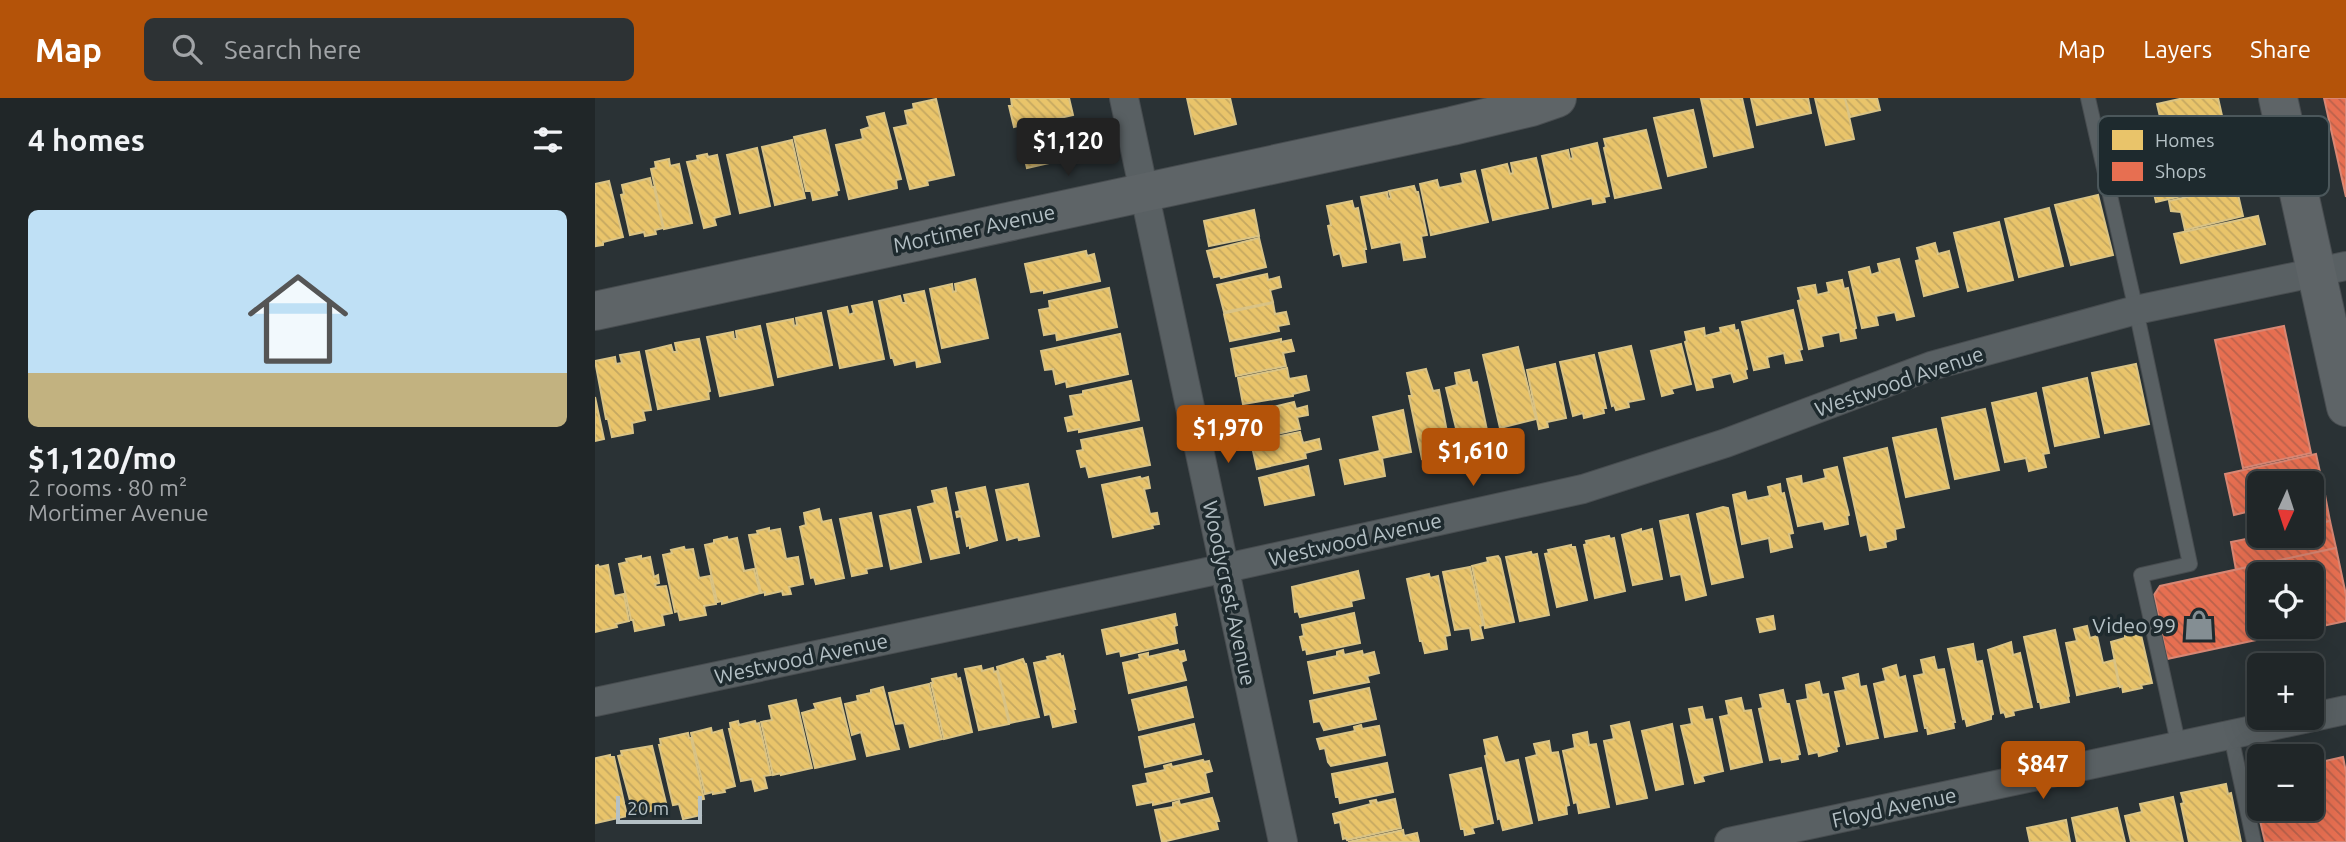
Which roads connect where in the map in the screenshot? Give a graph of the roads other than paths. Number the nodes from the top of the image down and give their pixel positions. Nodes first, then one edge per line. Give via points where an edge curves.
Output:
1 (1124, 98) edge
2 (1557, 98) edge
3 (2088, 98) edge
4 (2278, 98) edge
5 (2284, 116) edge
6 (2098, 142) edge
7 (1143, 192) junction
8 (2110, 196) edge
9 (2308, 196) edge
10 (2331, 269) edge
11 (595, 310) edge
12 (2136, 310) junction
13 (2346, 407) edge
14 (1226, 568) junction
15 (595, 702) edge
16 (2346, 710) edge
17 (2231, 736) junction
18 (2179, 747) junction
19 (1283, 842) edge
20 (1729, 842) edge
21 (2254, 842) edge

1 - 7 street, Woodycrest Avenue
2 - 7 street, Mortimer Avenue via 1452,126
3 - 6 lane
4 - 5 street
7 - 11 street, Mortimer Avenue
7 - 14 street, Woodycrest Avenue
8 - 12 lane
9 - 10 street
10 - 12 street, Westwood Avenue
10 - 13 street
12 - 14 street, Westwood Avenue via 1931,366 1726,443 1583,489
12 - 18 lane via 2190,564 2141,575
14 - 15 street, Westwood Avenue
14 - 19 street, Woodycrest Avenue
16 - 17 street, Floyd Avenue
17 - 18 street, Floyd Avenue
17 - 21 lane
18 - 20 street, Floyd Avenue

